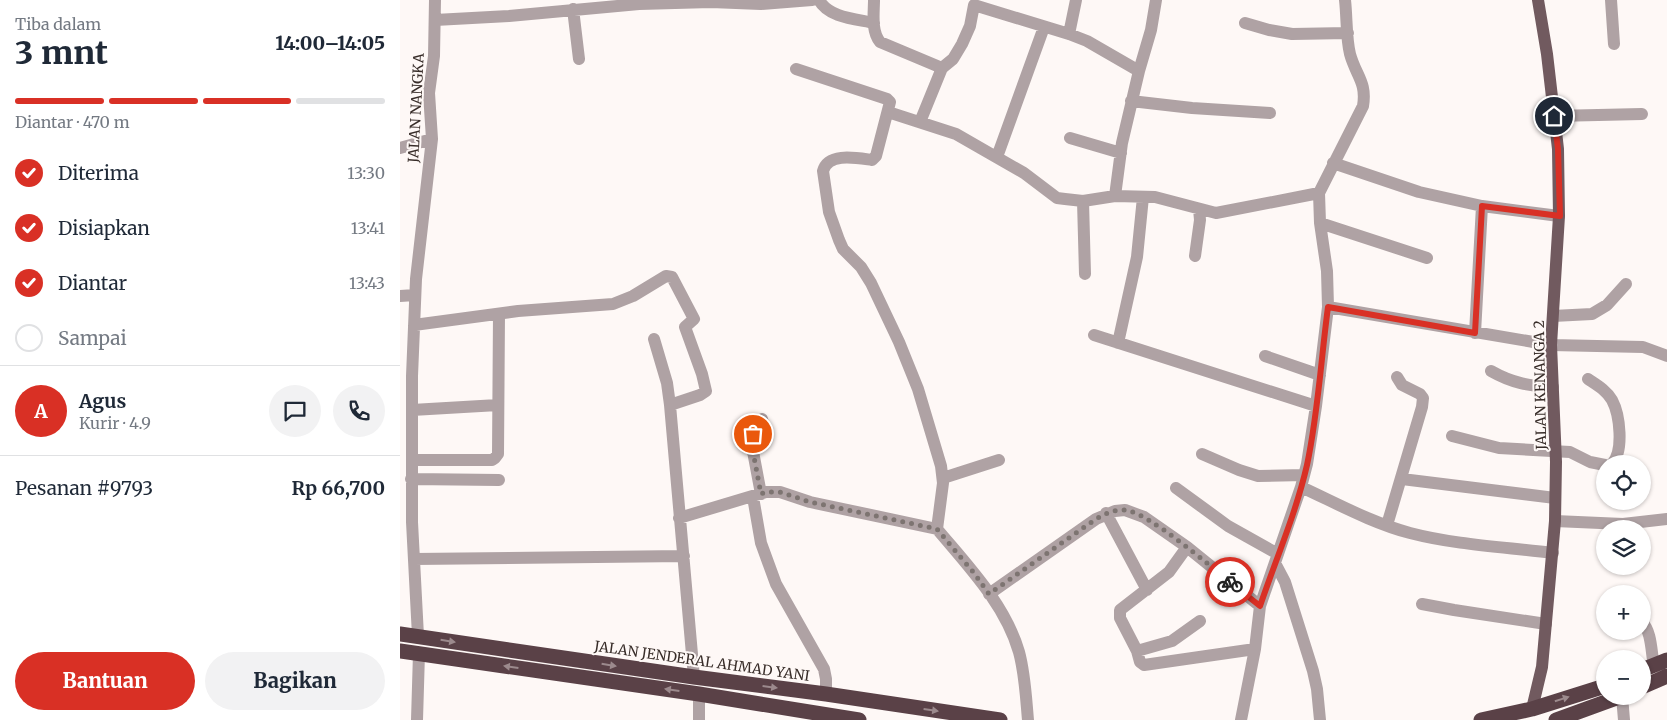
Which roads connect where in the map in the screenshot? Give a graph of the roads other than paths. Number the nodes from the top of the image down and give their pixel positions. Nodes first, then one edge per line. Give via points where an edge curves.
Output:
1 (435, 0) edge
2 (812, 0) edge
3 (819, 0) edge
4 (874, 0) edge
5 (1076, 0) edge
6 (1156, 0) edge
7 (1345, 0) edge
8 (1538, 0) edge
9 (1611, 0) edge
10 (970, 2) edge
11 (574, 9) junction
12 (435, 20) junction
13 (874, 23) junction
14 (1246, 23) dead end
15 (1044, 27) junction
16 (1348, 33) junction
17 (1070, 34) junction
18 (1614, 44) dead end
19 (580, 59) dead end
20 (942, 68) junction
21 (796, 69) dead end
22 (1139, 71) junction
23 (1131, 101) junction
24 (888, 112) junction
25 (1270, 113) dead end
26 (1642, 114) dead end
27 (1554, 116) junction
28 (920, 122) junction
29 (1070, 138) dead end
30 (432, 139) junction
31 (400, 148) edge
32 (1121, 153) junction
33 (998, 157) junction
34 (1333, 163) junction
35 (1319, 193) junction
36 (1115, 196) junction
37 (1143, 197) junction
38 (1083, 201) junction
39 (1482, 206) junction
40 (1199, 209) junction
41 (1560, 216) junction
42 (1320, 223) junction
43 (1195, 256) dead end
44 (1427, 258) dead end
45 (1085, 274) dead end
46 (1626, 284) dead end
47 (416, 295) junction
48 (400, 296) edge
49 (1328, 307) junction
50 (498, 314) junction
51 (1553, 316) junction
52 (414, 326) junction
53 (1475, 333) junction
54 (1094, 335) dead end
55 (654, 338) dead end
56 (1118, 343) junction
57 (1551, 345) junction
58 (1265, 356) dead end
59 (1667, 356) edge
60 (1491, 371) dead end
61 (1320, 375) junction
62 (1397, 376) dead end
63 (1588, 379) dead end
64 (1553, 387) junction
65 (670, 400) junction
66 (498, 405) junction
67 (1316, 406) junction
68 (412, 410) junction
69 (762, 419) dead end
70 (1452, 436) dead end
71 (1556, 451) junction
72 (1202, 454) dead end
73 (1618, 455) edge
74 (412, 460) junction
75 (999, 460) dead end
76 (1596, 463) edge
77 (943, 478) junction
78 (412, 479) junction
79 (1402, 479) junction
80 (499, 480) dead end
81 (1303, 481) junction
82 (1176, 488) dead end
83 (757, 496) junction
84 (1555, 498) junction
85 (1106, 514) junction
86 (679, 518) junction
87 (1667, 519) edge
88 (1555, 521) junction
89 (406, 522) edge
90 (1387, 525) junction
91 (937, 529) junction
92 (1187, 547) junction
93 (1553, 553) junction
94 (684, 556) junction
95 (1276, 558) junction
96 (414, 559) junction
97 (1147, 590) junction
98 (989, 594) junction
99 (1422, 604) dead end
100 (1260, 606) junction
101 (1200, 621) dead end
102 (1546, 624) junction
103 (400, 634) edge
104 (418, 636) junction
105 (1650, 640) edge
106 (1255, 649) junction
107 (400, 651) edge
108 (1137, 651) junction
109 (419, 653) junction
110 (1654, 665) edge
111 (1667, 676) edge
112 (694, 678) junction
113 (1651, 683) edge
114 (1596, 689) edge
115 (699, 694) junction
116 (826, 694) junction
117 (1597, 705) edge
118 (1623, 705) edge
119 (1531, 714) edge
120 (840, 718) edge
121 (413, 719) edge
122 (699, 720) edge
123 (859, 720) edge
124 (1000, 720) edge
125 (1028, 720) edge
126 (1241, 720) edge
127 (1320, 720) edge
128 (1481, 720) edge
129 (1556, 720) edge
130 (1624, 720) edge

1 - 12 street, JALAN NANGKA
2 - 11 street via 761,4 639,4
3 - 13 street via 834,13
4 - 13 street
5 - 17 street
6 - 22 street
7 - 16 street
8 - 27 main road, JALAN KENANGA 2
9 - 18 street
10 - 15 street
10 - 20 street via 970,26 953,59
11 - 12 street
11 - 19 street
12 - 30 street, JALAN NANGKA via 429,94
13 - 20 street via 880,42
14 - 16 street via 1287,34
15 - 17 street
15 - 33 street
16 - 34 street via 1351,56 1365,93 1363,106
17 - 22 street
20 - 28 street
21 - 24 street via 887,99 890,104
22 - 23 street
23 - 25 street
23 - 32 street
24 - 28 street
24 - 77 street via 876,156 872,160 841,158 828,162 824,167 826,194 843,249 871,283 899,342 918,389
26 - 27 street
27 - 41 main road, JALAN KENANGA 2
28 - 33 street via 956,134
29 - 32 street
30 - 31 street
30 - 47 street, JALAN NANGKA
32 - 36 street
33 - 38 street via 1057,198
34 - 35 street
34 - 39 street via 1419,192
35 - 40 street via 1224,213
35 - 42 street
36 - 37 street
36 - 38 street
37 - 40 street via 1165,198
37 - 56 street via 1138,257
38 - 45 street
39 - 41 street
39 - 53 street
40 - 43 street
41 - 51 main road, JALAN KENANGA 2
42 - 44 street
42 - 49 street
46 - 51 street via 1607,305 1592,314
47 - 48 street
47 - 52 street, JALAN NANGKA
49 - 53 street
49 - 61 street
50 - 52 street
50 - 65 street via 613,304 666,276 672,277 694,319 685,327 706,391
50 - 66 street
51 - 57 main road, JALAN KENANGA 2
52 - 68 street, JALAN NANGKA
53 - 57 street
54 - 56 street
55 - 65 street
56 - 67 street
57 - 59 street via 1639,346
57 - 64 main road, JALAN KENANGA 2
58 - 61 street
60 - 64 street via 1528,386
61 - 67 street
62 - 79 street via 1402,385 1423,398
63 - 73 street via 1604,389 1612,400 1619,419
64 - 71 main road, JALAN KENANGA 2
65 - 86 street
66 - 68 street
66 - 74 street via 498,454 492,460
67 - 81 street
68 - 74 street, JALAN NANGKA
69 - 83 street via 764,428 753,434 751,441
70 - 71 street via 1499,448
71 - 76 street via 1570,452
71 - 84 main road, JALAN KENANGA 2
72 - 81 street via 1258,476
74 - 78 street, JALAN NANGKA
75 - 77 street
77 - 91 street
78 - 80 street
78 - 89 street, JALAN NANGKA
79 - 84 street
79 - 90 street
81 - 90 street
81 - 95 street
82 - 95 street
83 - 86 street
83 - 91 street via 780,492 810,502
83 - 116 street via 761,543 779,591 824,669
84 - 88 main road, JALAN KENANGA 2
85 - 92 street via 1116,510 1135,513
85 - 97 street
85 - 98 street
86 - 94 street
87 - 88 street via 1623,524
88 - 93 main road, JALAN KENANGA 2
89 - 96 street, JALAN NANGKA
90 - 93 street via 1437,539
91 - 98 street
92 - 97 street via 1172,568
92 - 100 street
93 - 102 main road, JALAN KENANGA 2
94 - 96 street
94 - 112 street
95 - 100 street
95 - 127 street via 1313,670
96 - 104 street, JALAN NANGKA
97 - 108 street via 1119,612
98 - 125 street via 1009,626 1019,652
99 - 102 street
100 - 106 street
101 - 108 street via 1172,641
102 - 119 main road, JALAN KENANGA 2 via 1542,667
103 - 104 highway, JALAN JENDERAL AHMAD YANI
104 - 109 highway
104 -> 112 highway, JALAN JENDERAL AHMAD YANI
105 - 110 street
106 - 108 street via 1144,665
106 - 126 street
107 - 109 highway
115 -> 109 highway
109 - 121 street
111 - 113 highway
112 -> 116 highway, JALAN JENDERAL AHMAD YANI
119 -> 114 highway
115 - 120 highway
115 - 122 street
116 -> 124 highway, JALAN JENDERAL AHMAD YANI
117 - 129 highway
118 - 130 street
119 - 128 highway
120 - 123 highway

